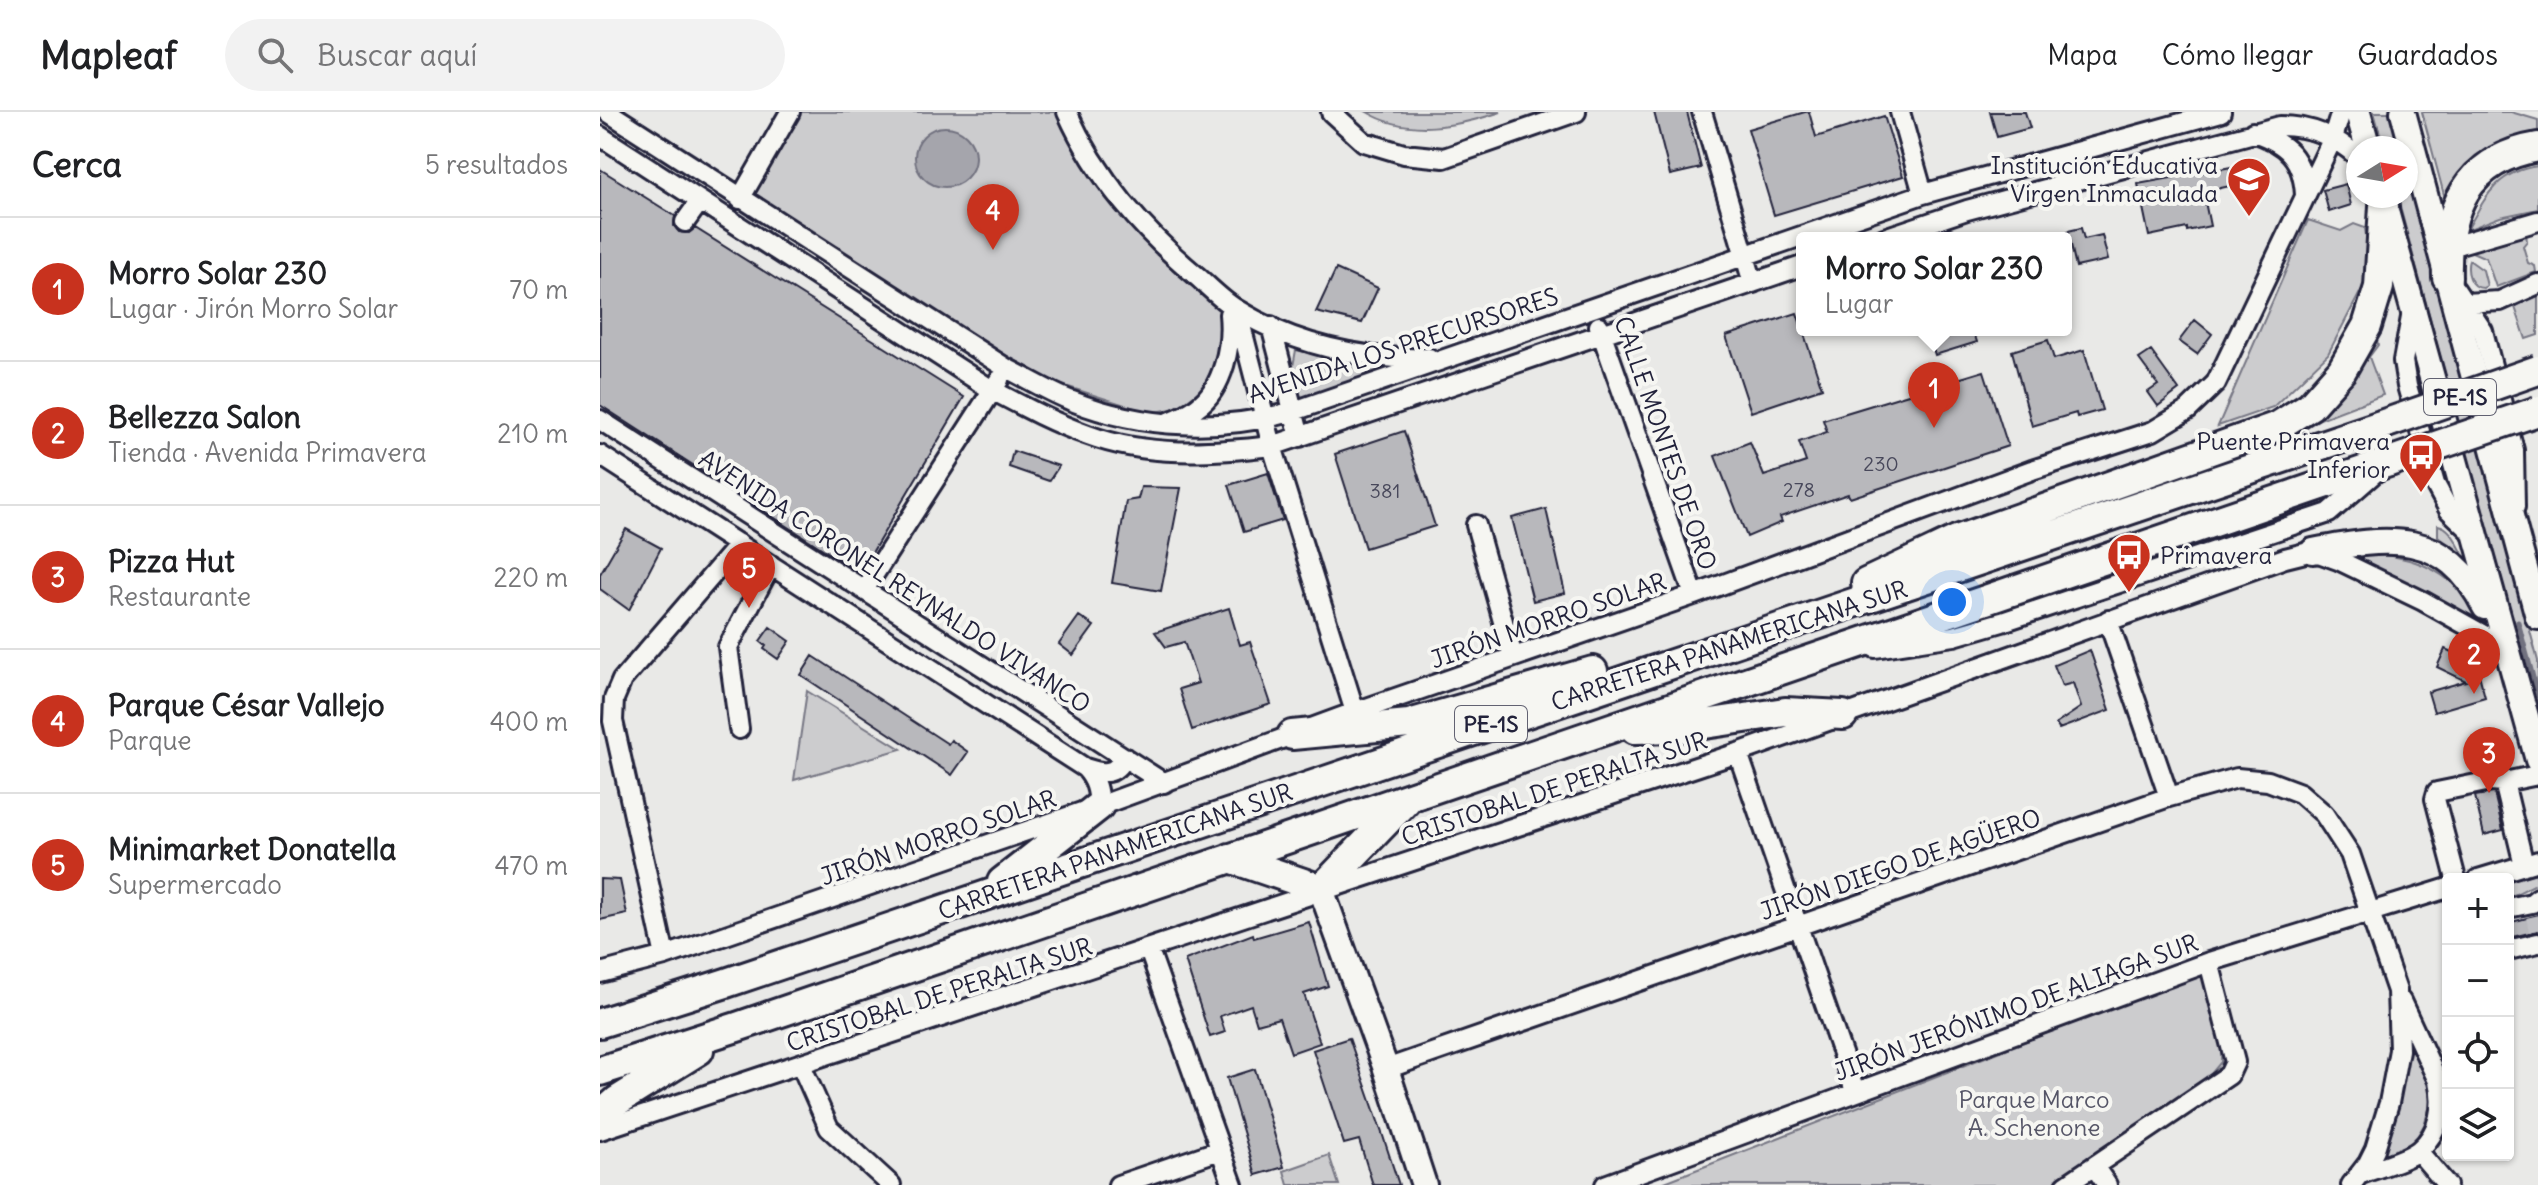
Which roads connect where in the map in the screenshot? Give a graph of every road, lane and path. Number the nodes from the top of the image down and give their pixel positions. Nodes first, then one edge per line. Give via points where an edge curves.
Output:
1 (608, 112) edge
2 (790, 112) edge
3 (1067, 112) edge
4 (1331, 112) edge
5 (1576, 112) edge
6 (1702, 112) edge
7 (1900, 112) edge
8 (2341, 112) edge
9 (2358, 112) edge
10 (2403, 112) edge
11 (2216, 113) edge
12 (2253, 132) junction
13 (600, 136) edge
14 (2365, 136) edge
15 (2333, 138) junction
16 (2220, 141) junction
17 (2538, 147) edge
18 (2346, 148) edge
19 (1923, 194) junction
20 (2305, 196) junction
21 (740, 199) junction
22 (700, 201) junction
23 (2383, 208) edge
24 (2385, 208) edge
25 (2538, 221) edge
26 (685, 222) dead end
27 (1814, 232) edge
28 (1902, 232) edge
29 (1796, 238) edge
30 (2446, 248) junction
31 (1745, 256) junction
32 (1796, 268) edge
33 (2447, 277) junction
34 (1753, 283) junction
35 (2538, 284) edge
36 (2464, 303) junction
37 (1233, 307) junction
38 (1593, 308) junction
39 (1271, 326) junction
40 (1602, 334) junction
41 (1448, 358) junction
42 (1006, 368) junction
43 (2538, 370) edge
44 (992, 390) junction
45 (1294, 411) junction
46 (2538, 411) edge
47 (1265, 419) junction
48 (600, 420) edge
49 (1164, 424) junction
50 (1300, 437) junction
51 (1272, 446) junction
52 (600, 455) edge
53 (1476, 525) dead end
54 (2515, 534) junction
55 (739, 544) junction
56 (2313, 551) junction
57 (771, 565) junction
58 (864, 590) junction
59 (1694, 595) junction
60 (2538, 617) edge
61 (2108, 620) junction
62 (1740, 642) junction
63 (2507, 648) junction
64 (1708, 653) junction
65 (1513, 657) junction
66 (1355, 712) junction
67 (1843, 715) junction
68 (739, 729) dead end
69 (1606, 729) junction
70 (1292, 735) junction
71 (1738, 753) junction
72 (1124, 757) junction
73 (2538, 760) edge
74 (1085, 768) junction
75 (2538, 775) edge
76 (2504, 782) junction
77 (1164, 783) junction
78 (1412, 796) junction
79 (2169, 797) junction
80 (1099, 806) junction
81 (1230, 858) junction
82 (2531, 863) edge
83 (2454, 873) edge
84 (2498, 873) edge
85 (1321, 889) junction
86 (2442, 890) edge
87 (986, 895) junction
88 (2535, 906) edge
89 (2514, 908) edge
90 (2371, 912) junction
91 (1797, 925) junction
92 (2538, 943) edge
93 (2514, 949) edge
94 (1149, 950) junction
95 (665, 956) junction
96 (2209, 962) junction
97 (600, 973) edge
98 (2397, 991) junction
99 (600, 1023) edge
100 (737, 1027) junction
101 (801, 1065) junction
102 (1386, 1069) junction
103 (600, 1071) edge
104 (1855, 1091) junction
105 (600, 1116) edge
106 (600, 1130) edge
107 (1220, 1150) junction
108 (2418, 1151) junction
109 (2094, 1166) junction
110 (2354, 1180) edge
111 (1628, 1181) edge
112 (891, 1185) edge
113 (1118, 1185) edge
114 (1233, 1185) edge
115 (1424, 1185) edge
116 (1605, 1185) edge
117 (2066, 1185) edge
118 (2107, 1185) edge
119 (2447, 1185) edge

1 - 21 street, AVENIDA LOS PRECURSORES
2 - 21 street
3 - 37 street via 1082,145 1133,217
4 - 5 street via 1364,142 1444,158
6 - 31 street
7 - 19 street
8 - 15 street, JIRÓN MORRO SOLAR
9 - 14 main road
10 - 33 main road
11 - 16 street via 2229,118 2231,127
11 - 19 street, AVENIDA LOS PRECURSORES
12 - 15 street via 2299,126
12 - 16 street
12 - 20 street via 2272,138 2292,155 2304,179
13 - 22 street
15 - 18 street
15 - 20 street, JIRÓN MORRO SOLAR
16 - 28 street
17 - 30 highway via 2516,151 2479,173 2456,206
19 - 27 street, AVENIDA LOS PRECURSORES
20 - 59 street, JIRÓN MORRO SOLAR via 2216,383 2188,410 2153,431
21 - 42 street, AVENIDA LOS PRECURSORES
22 - 26 street
22 - 44 street
23 - 62 highway via 2379,287 2367,326 2342,370 2310,406 2278,426 1957,540
24 - 63 main road
25 - 30 street
29 - 31 street, AVENIDA LOS PRECURSORES
30 - 33 highway
31 - 34 street
31 - 38 street, AVENIDA LOS PRECURSORES
32 - 34 street
33 - 36 street
33 - 54 main road
34 - 40 street
35 - 36 street via 2500,301
36 - 54 street via 2483,331 2514,450
37 - 39 street
37 - 47 street
37 - 49 street via 1228,353 1215,383 1200,405
38 - 40 street, CALLE MONTES DE ORO
38 - 41 street, AVENIDA LOS PRECURSORES
39 - 41 street via 1308,342 1394,360
39 - 45 street
40 - 50 street
40 - 59 street, CALLE MONTES DE ORO
41 - 45 street, AVENIDA LOS PRECURSORES
42 - 44 street
42 - 49 street, AVENIDA LOS PRECURSORES via 1111,415
43 - 62 highway, CARRETERA PANAMERICANA SUR / PE-1S, bridge
44 - 51 street via 1055,423 1120,445 1192,452
44 - 58 street
45 - 47 street, AVENIDA LOS PRECURSORES
45 - 50 street
46 - 69 highway, CARRETERA PANAMERICANA SUR / PE-1S, bridge
47 - 49 street, AVENIDA LOS PRECURSORES
47 - 51 street
48 - 58 street, AVENIDA CORONEL REYNALDO VIVANCO
50 - 51 street
51 - 66 street
52 - 55 street
53 - 65 street
54 - 60 main road
55 - 57 street
55 - 95 street via 622,680 614,699 613,721
56 - 61 street, CRISTOBAL DE PERALTA SUR
56 - 63 street via 2423,601
56 - 63 main road via 2393,540 2455,562 2475,586
57 - 68 street via 728,647
57 - 74 street
58 - 72 street, AVENIDA CORONEL REYNALDO VIVANCO
59 - 65 street, JIRÓN MORRO SOLAR
61 - 67 street, CRISTOBAL DE PERALTA SUR
61 - 79 street
62 - 64 highway, CARRETERA PANAMERICANA SUR / PE-1S
63 - 73 main road
64 - 70 highway via 1648,655 1409,724
64 - 87 highway, CARRETERA PANAMERICANA SUR / PE-1S
65 - 66 street, JIRÓN MORRO SOLAR
66 - 70 street, JIRÓN MORRO SOLAR
67 - 69 highway via 1785,712 1678,728
67 - 71 street, CRISTOBAL DE PERALTA SUR
69 - 78 highway, CARRETERA PANAMERICANA SUR / PE-1S
70 - 77 street, JIRÓN MORRO SOLAR
71 - 85 street, CRISTOBAL DE PERALTA SUR
71 - 91 street
72 - 74 street via 1113,772
72 - 77 street, AVENIDA CORONEL REYNALDO VIVANCO
74 - 80 street via 1098,789
75 - 76 street
76 - 82 street
76 - 83 street via 2437,792
77 - 80 street, JIRÓN MORRO SOLAR
78 - 81 highway, CARRETERA PANAMERICANA SUR / PE-1S
78 - 85 highway
79 - 90 street, JIRÓN DIEGO DE AGÜERO via 2237,778 2268,781 2300,793 2324,814 2350,854
79 - 91 street, JIRÓN DIEGO DE AGÜERO
80 - 87 highway
80 - 95 street, JIRÓN MORRO SOLAR
81 - 85 highway
81 - 100 highway, CARRETERA PANAMERICANA SUR / PE-1S
82 - 84 street
85 - 94 street, CRISTOBAL DE PERALTA SUR
85 - 102 main road
86 - 90 street, JIRÓN JERÓNIMO DE ALIAGA SUR
87 - 99 highway, CARRETERA PANAMERICANA SUR / PE-1S
88 - 89 street
90 - 96 street, JIRÓN JERÓNIMO DE ALIAGA SUR
90 - 98 street, JIRÓN DIEGO DE AGÜERO
91 - 102 street, JIRÓN DIEGO DE AGÜERO
91 - 104 street
92 - 93 street
94 - 101 street, CRISTOBAL DE PERALTA SUR
94 - 107 street
95 - 97 street, JIRÓN MORRO SOLAR
96 - 104 street, JIRÓN JERÓNIMO DE ALIAGA SUR
96 - 109 street via 2234,1068
98 - 108 street via 2441,1095 2440,1116
98 - 110 street via 2399,1050 2391,1090 2375,1149
100 - 103 highway, CARRETERA PANAMERICANA SUR / PE-1S
100 - 105 highway
101 - 106 street, CRISTOBAL DE PERALTA SUR
101 - 112 street via 829,1128
102 - 115 main road
104 - 111 street, JIRÓN JERÓNIMO DE ALIAGA SUR
107 - 113 street
107 - 114 street
108 - 110 street
108 - 119 street
109 - 117 street
109 - 118 street
111 - 116 street, JIRÓN JERÓNIMO DE ALIAGA SUR

